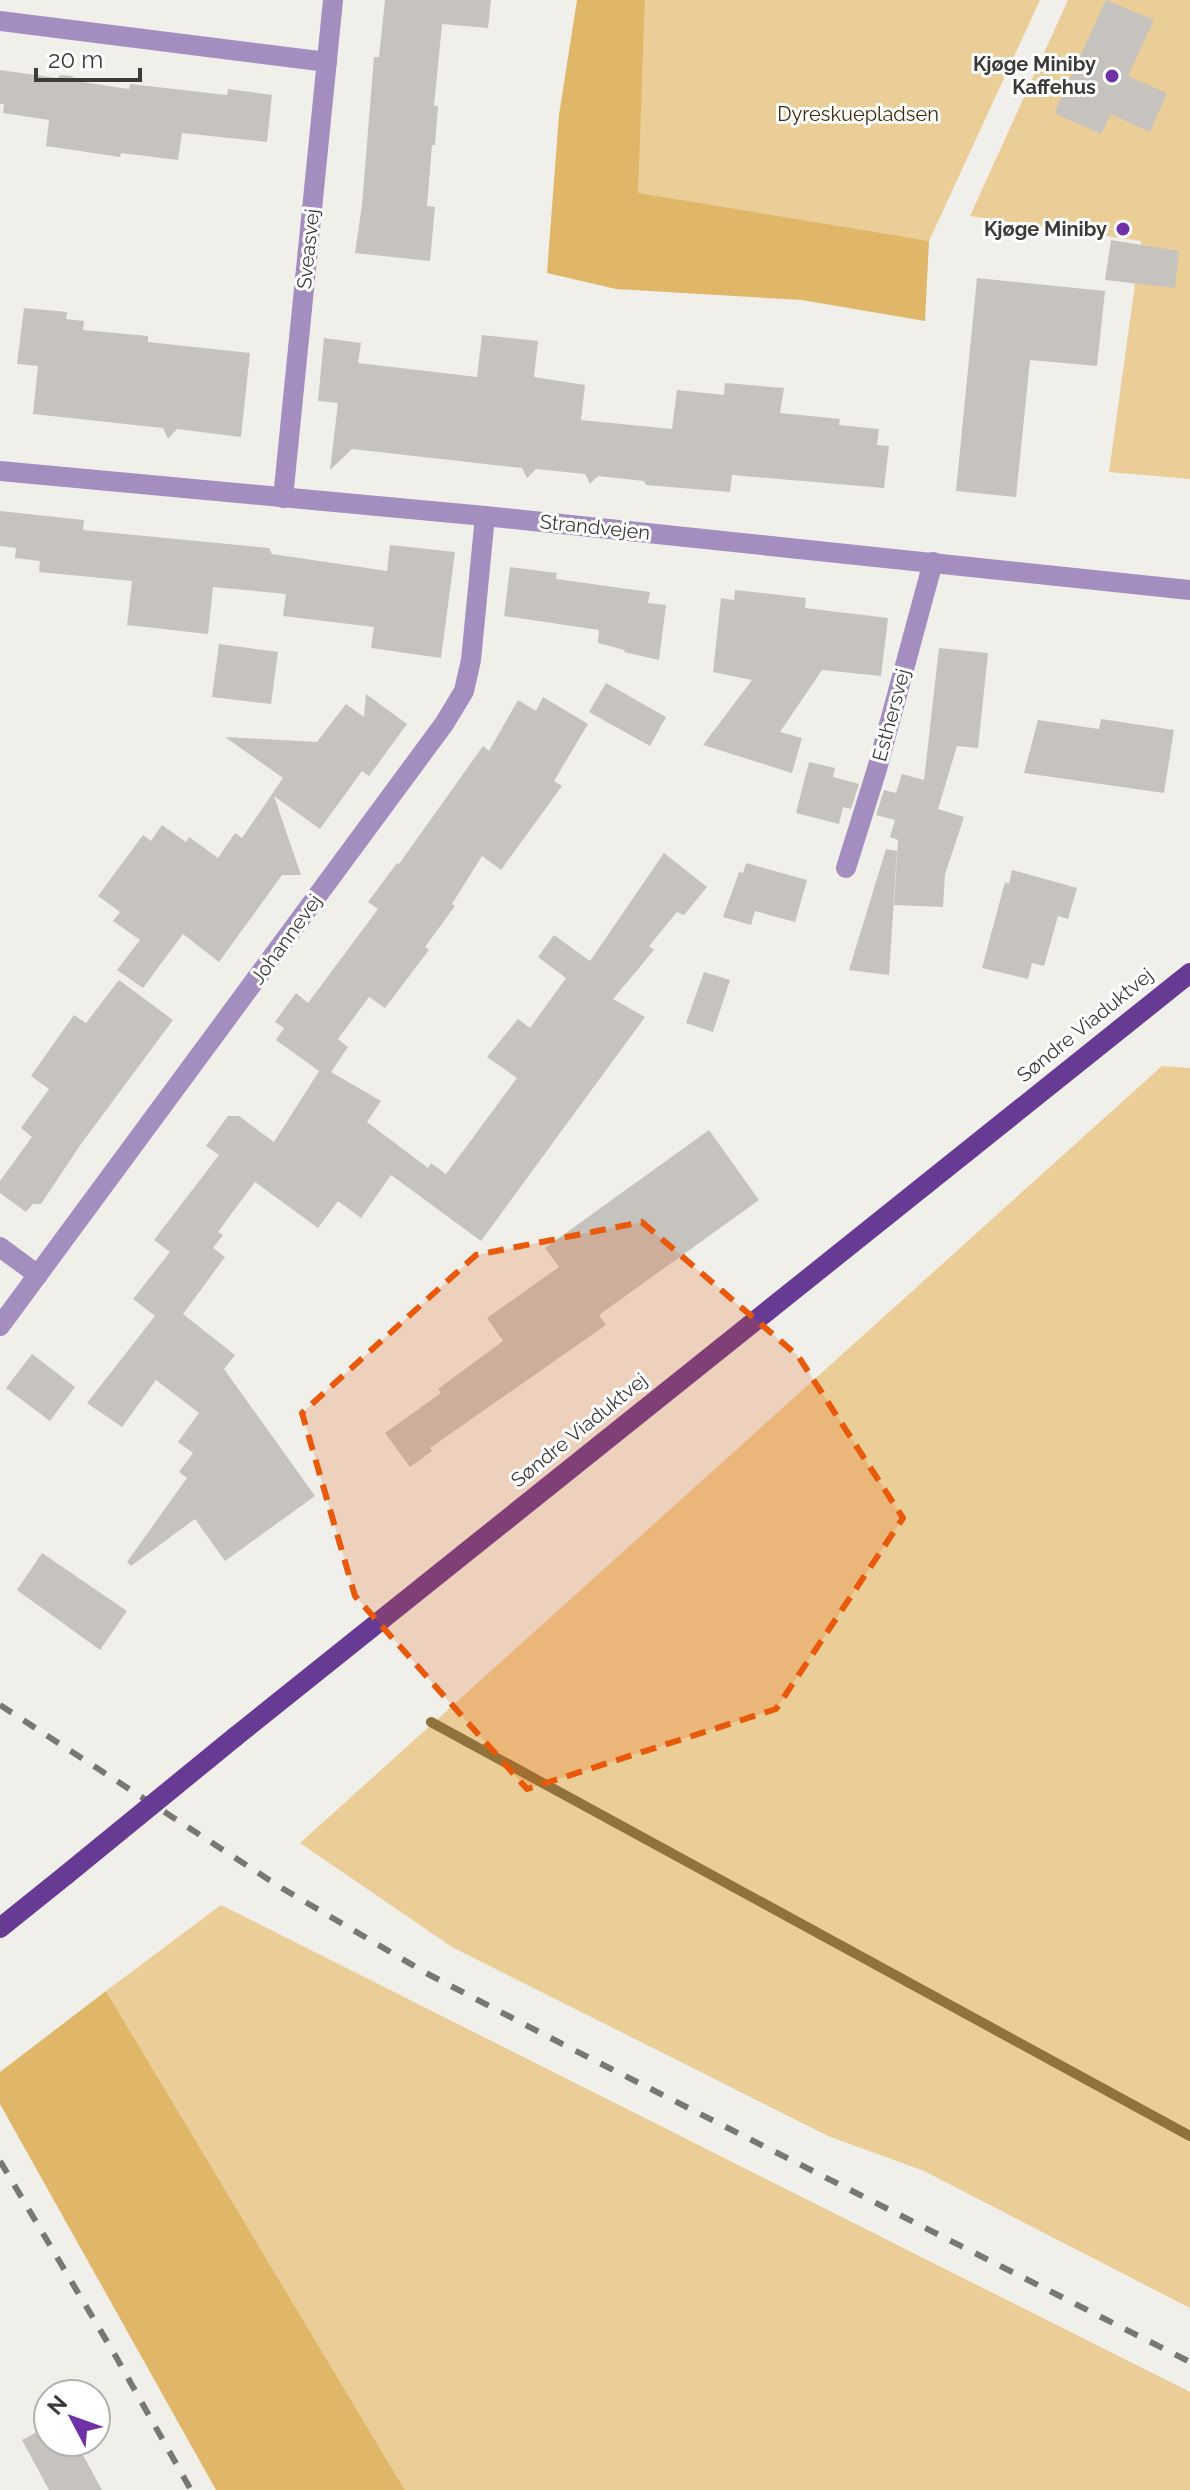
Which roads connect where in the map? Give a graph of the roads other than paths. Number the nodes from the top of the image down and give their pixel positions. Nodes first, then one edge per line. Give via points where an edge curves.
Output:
1 (333, 0) edge
2 (0, 21) edge
3 (327, 62) junction
4 (0, 471) edge
5 (283, 498) junction
6 (485, 516) junction
7 (933, 562) junction
8 (1190, 590) edge
9 (846, 868) dead end
10 (1190, 973) edge
11 (0, 1247) edge
12 (38, 1275) junction
13 (0, 1326) edge
14 (0, 1928) edge

1 - 3 street, Sveasvej
2 - 3 street
3 - 5 street, Sveasvej
4 - 5 street, Strandvejen
5 - 6 street, Strandvejen
6 - 7 street, Strandvejen
6 - 12 street, Johannevej via 464,691
7 - 8 street, Strandvejen
7 - 9 street, Esthersvej
10 - 14 main road, Søndre Viaduktvej, bridge
11 - 12 street
12 - 13 street, Johannevej

